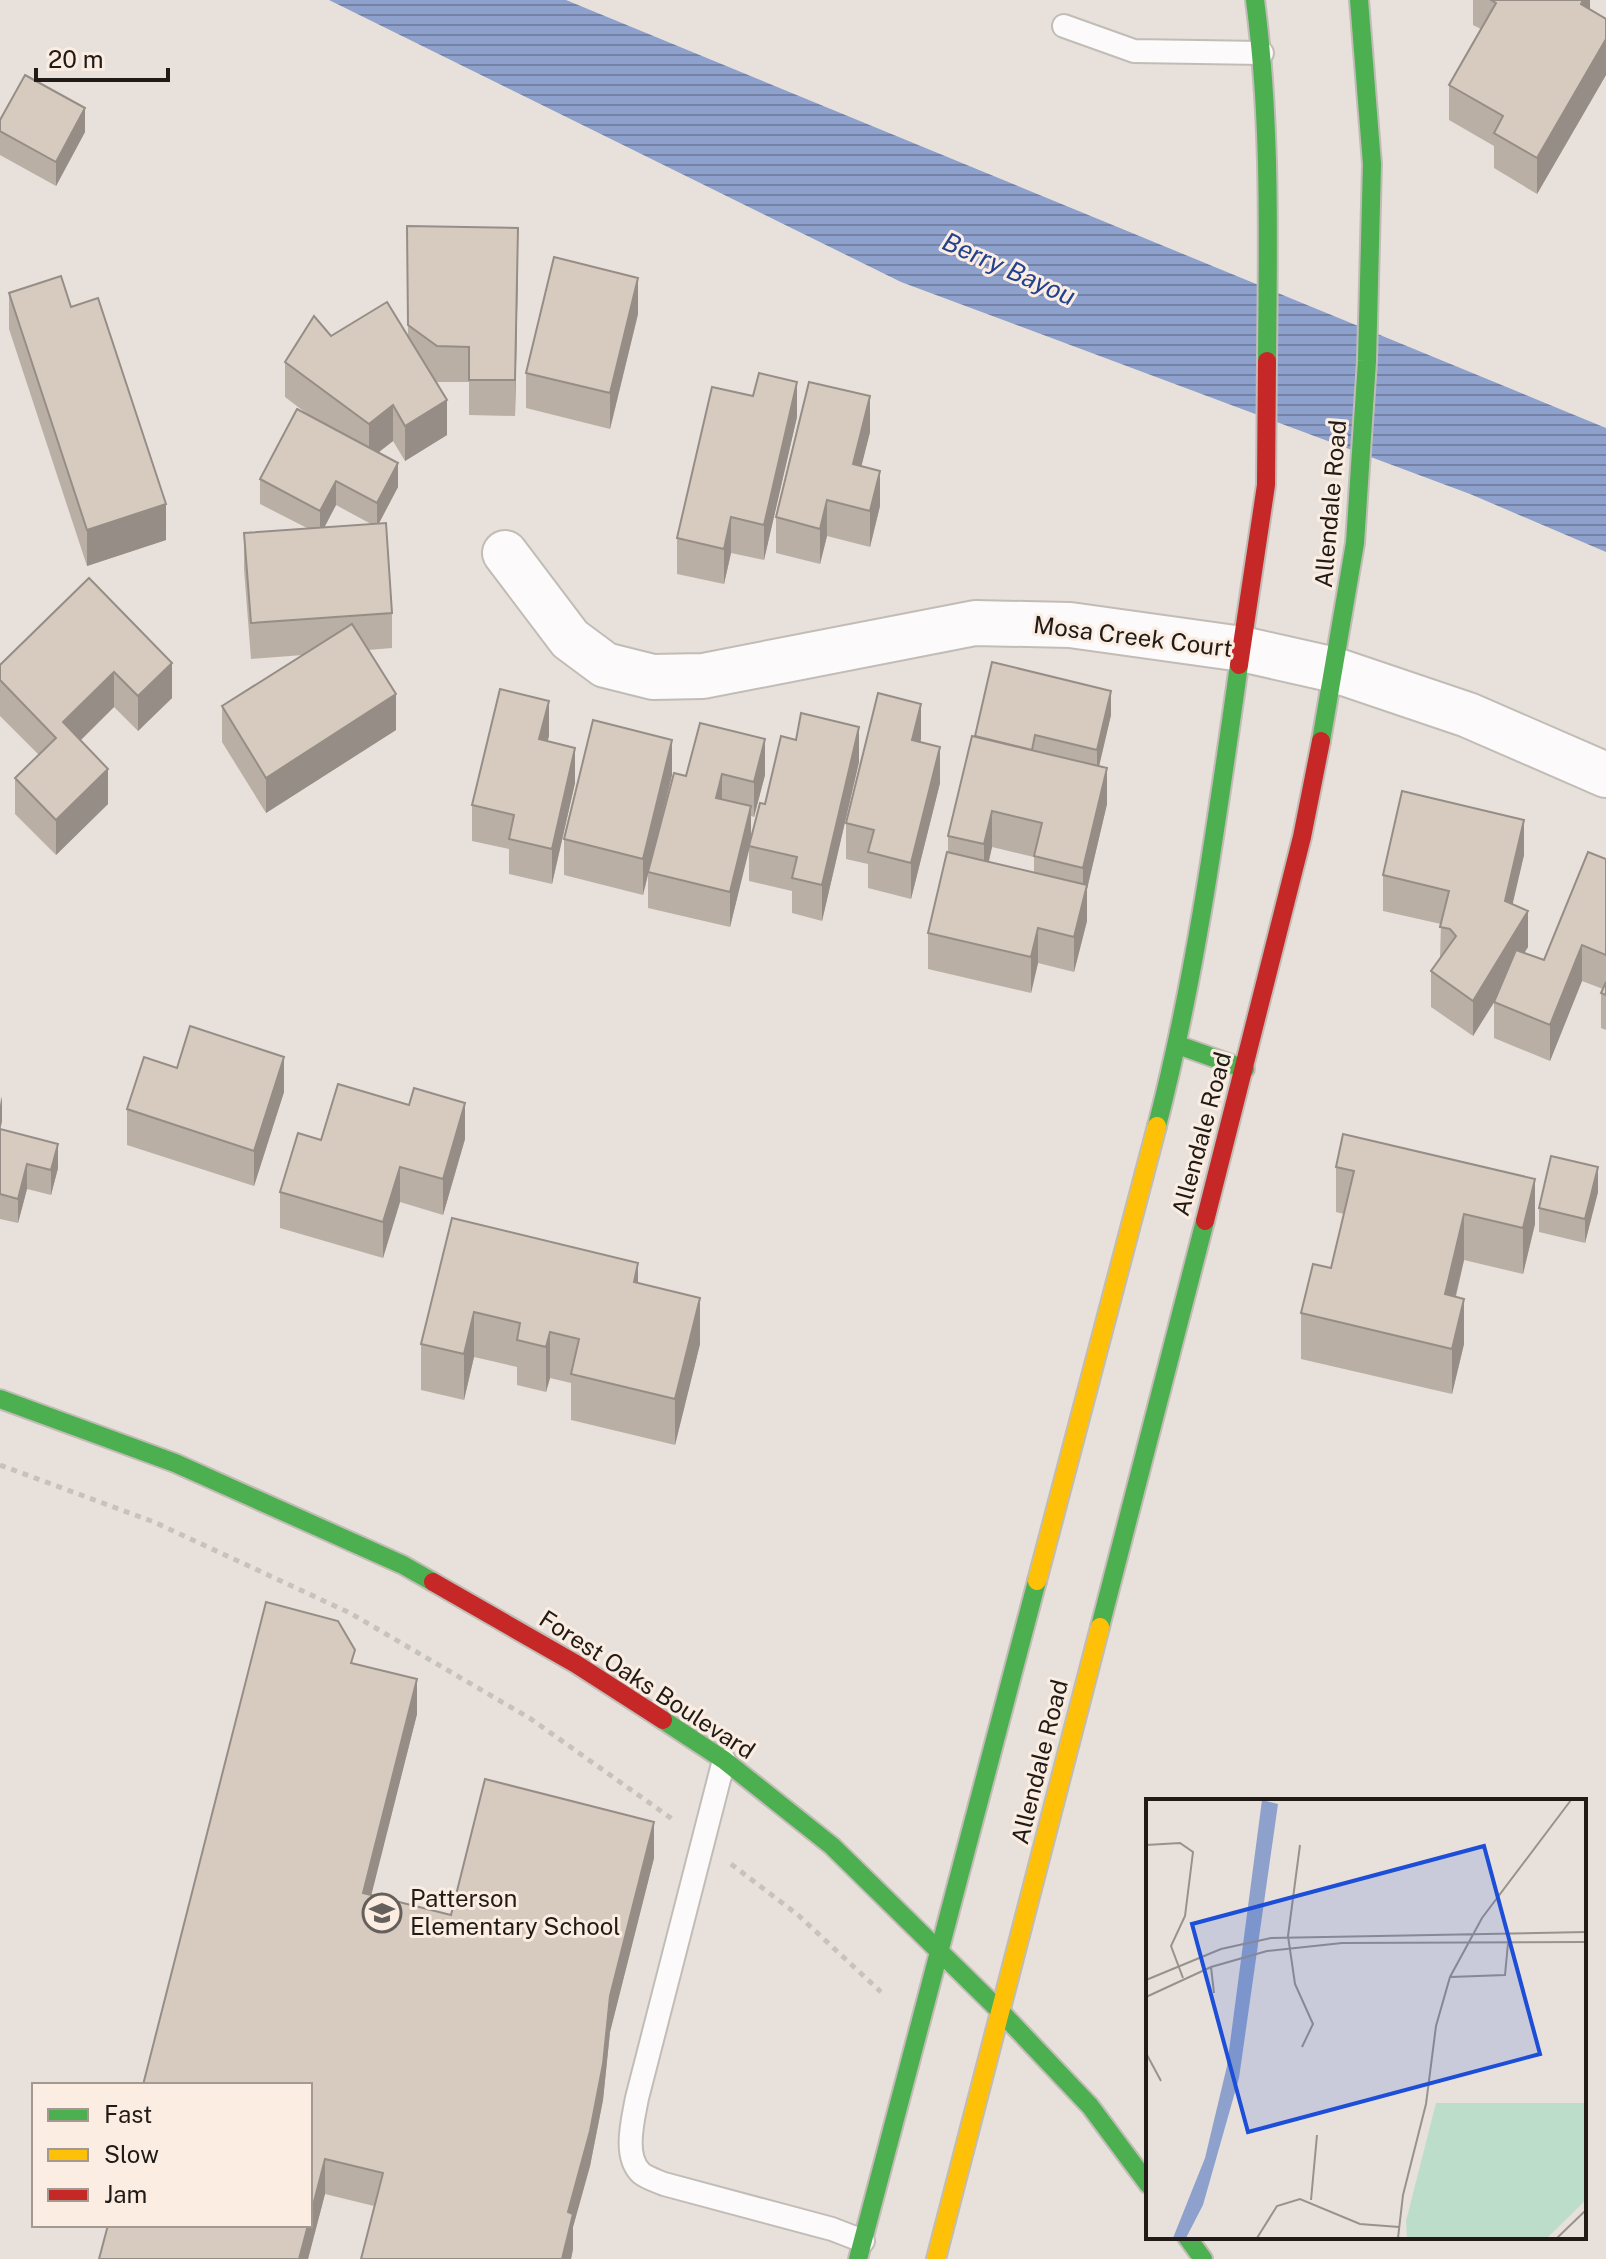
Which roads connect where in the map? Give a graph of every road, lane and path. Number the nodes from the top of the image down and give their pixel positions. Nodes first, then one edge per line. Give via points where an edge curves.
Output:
1 (1255, 0) edge
2 (1359, 0) edge
3 (1064, 26) dead end
4 (1262, 53) junction
5 (505, 553) dead end
6 (1242, 649) junction
7 (1335, 670) junction
8 (1606, 775) edge
9 (1178, 1045) junction
10 (1245, 1069) junction
11 (0, 1399) edge
12 (0, 1465) edge
13 (432, 1652) dead end
14 (428, 1659) junction
15 (724, 1760) junction
16 (703, 1842) junction
17 (938, 1950) junction
18 (888, 1999) dead end
19 (1000, 2011) junction
20 (1146, 2181) edge
21 (1188, 2239) edge
22 (860, 2250) edge
23 (936, 2259) edge
24 (1203, 2259) edge

1 - 4 main road, Allendale Road
2 - 7 main road, Allendale Road via 1372,164 1367,361 1355,543
3 - 4 lane via 1134,51
4 - 6 main road, Allendale Road via 1269,176 1266,485
5 - 6 street, Mosa Creek Court via 570,639 605,665 653,677 703,676 975,623 1070,625
6 - 7 street, Mosa Creek Court
6 - 9 main road, Allendale Road
7 - 8 street, Mosa Creek Court via 1468,715
7 - 10 main road, Allendale Road via 1302,837
9 - 10 main road
9 - 17 main road, Allendale Road
10 - 19 main road, Allendale Road
11 - 15 main road, Forest Oaks Boulevard via 175,1463 403,1565 576,1664
12 - 14 path via 154,1522 350,1613
13 - 14 path
14 - 16 path via 531,1719
15 - 16 lane
15 - 17 main road, Forest Oaks Boulevard via 832,1846
16 - 18 path via 798,1915
16 - 22 lane via 637,2098 631,2136 634,2163 643,2175 664,2184 832,2229
17 - 19 main road, Forest Oaks Boulevard
17 - 22 main road, Allendale Road
19 - 20 main road, Forest Oaks Boulevard via 1090,2106
19 - 23 main road, Allendale Road
21 - 24 main road

